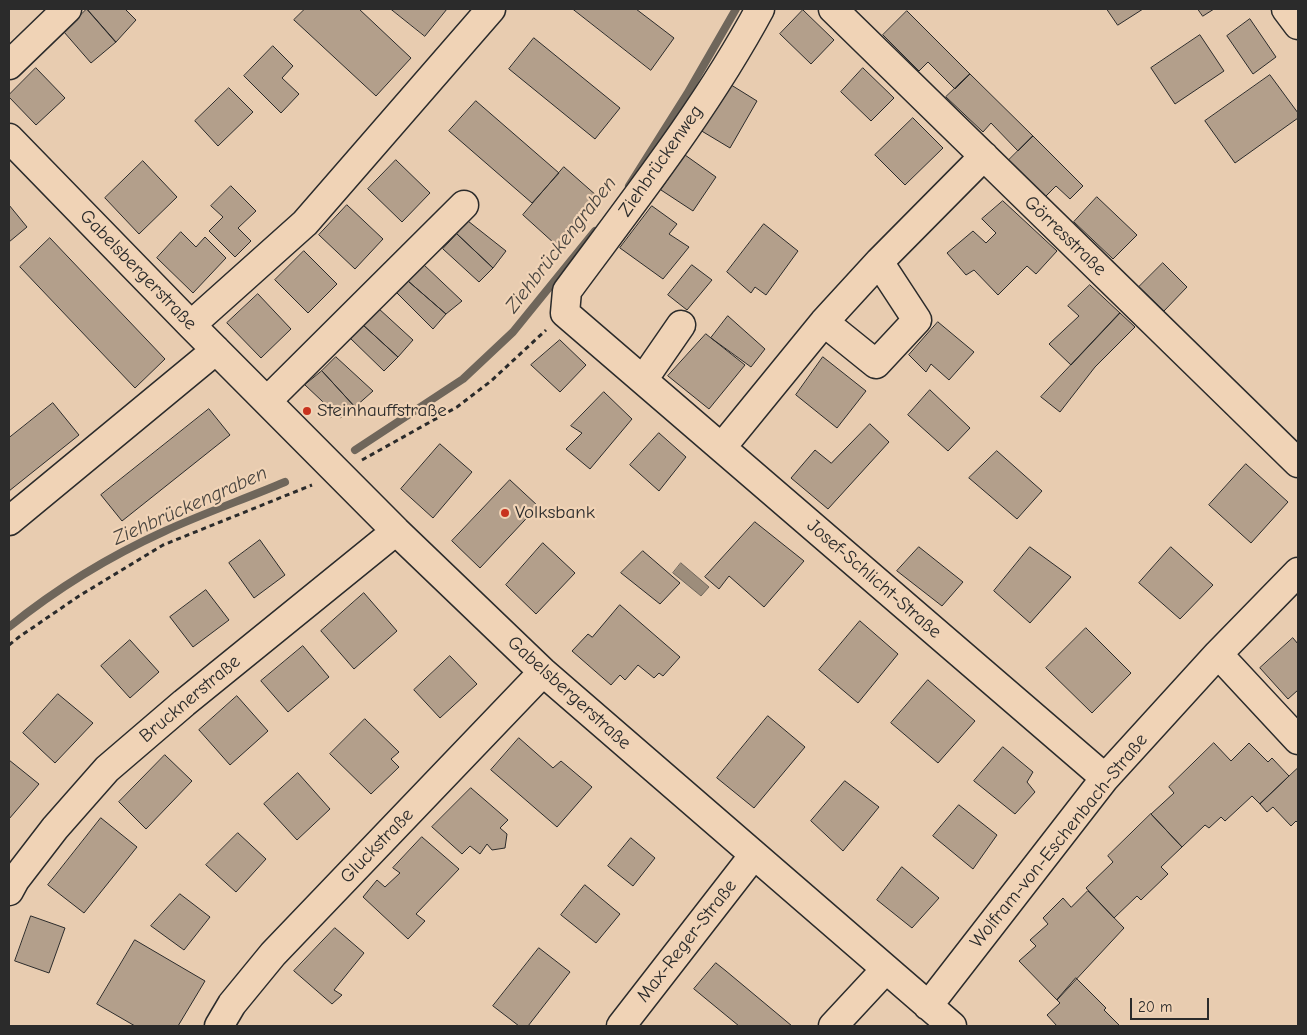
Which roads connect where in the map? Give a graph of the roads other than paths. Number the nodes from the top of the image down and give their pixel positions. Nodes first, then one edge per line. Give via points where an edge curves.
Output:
1 (67, 9) edge
2 (491, 9) edge
3 (760, 9) edge
4 (833, 9) edge
5 (1286, 9) edge
6 (1298, 25) edge
7 (9, 65) edge
8 (9, 138) edge
9 (984, 156) junction
10 (464, 205) dead end
11 (880, 262) junction
12 (565, 313) joint
13 (824, 322) junction
14 (680, 325) dead end
15 (191, 326) junction
16 (216, 350) junction
17 (643, 380) junction
18 (267, 401) junction
19 (722, 448) junction
20 (1298, 463) edge
21 (9, 521) edge
22 (396, 531) junction
23 (1298, 572) edge
24 (1218, 654) junction
25 (543, 672) junction
26 (1298, 740) edge
27 (1105, 778) junction
28 (754, 856) junction
29 (9, 891) edge
30 (886, 970) junction
31 (928, 1006) junction
32 (219, 1026) edge
33 (621, 1026) edge
34 (833, 1026) edge
35 (952, 1026) edge

1 - 7 street
2 - 15 street via 305,224
3 - 12 street, Ziehbrückenweg via 745,38 683,133 568,291
4 - 9 street, Görresstraße
5 - 6 street
8 - 15 street, Gabelsbergerstraße
9 - 11 street
9 - 20 street, Görresstraße
10 - 18 street
11 - 13 street
11 - 13 street via 916,320 876,364
12 - 17 street, Josef-Schlicht-Straße
13 - 19 street
14 - 17 street
15 - 16 street, Gabelsbergerstraße
16 - 18 street, Gabelsbergerstraße
16 - 21 street
17 - 19 street, Josef-Schlicht-Straße
18 - 22 street, Gabelsbergerstraße
19 - 27 street, Josef-Schlicht-Straße
22 - 25 street, Gabelsbergerstraße
22 - 29 street, Brucknerstraße via 184,702 107,769 55,828
23 - 24 street, Wolfram-von-Eschenbach-Straße
24 - 26 street
24 - 27 street, Wolfram-von-Eschenbach-Straße
25 - 28 street, Gabelsbergerstraße
25 - 32 street, Gluckstraße via 273,954 232,1004
27 - 31 street, Wolfram-von-Eschenbach-Straße
28 - 30 street, Gabelsbergerstraße
28 - 33 street, Max-Reger-Straße
30 - 31 street, Gabelsbergerstraße
30 - 34 street
31 - 35 street, Gabelsbergerstraße

